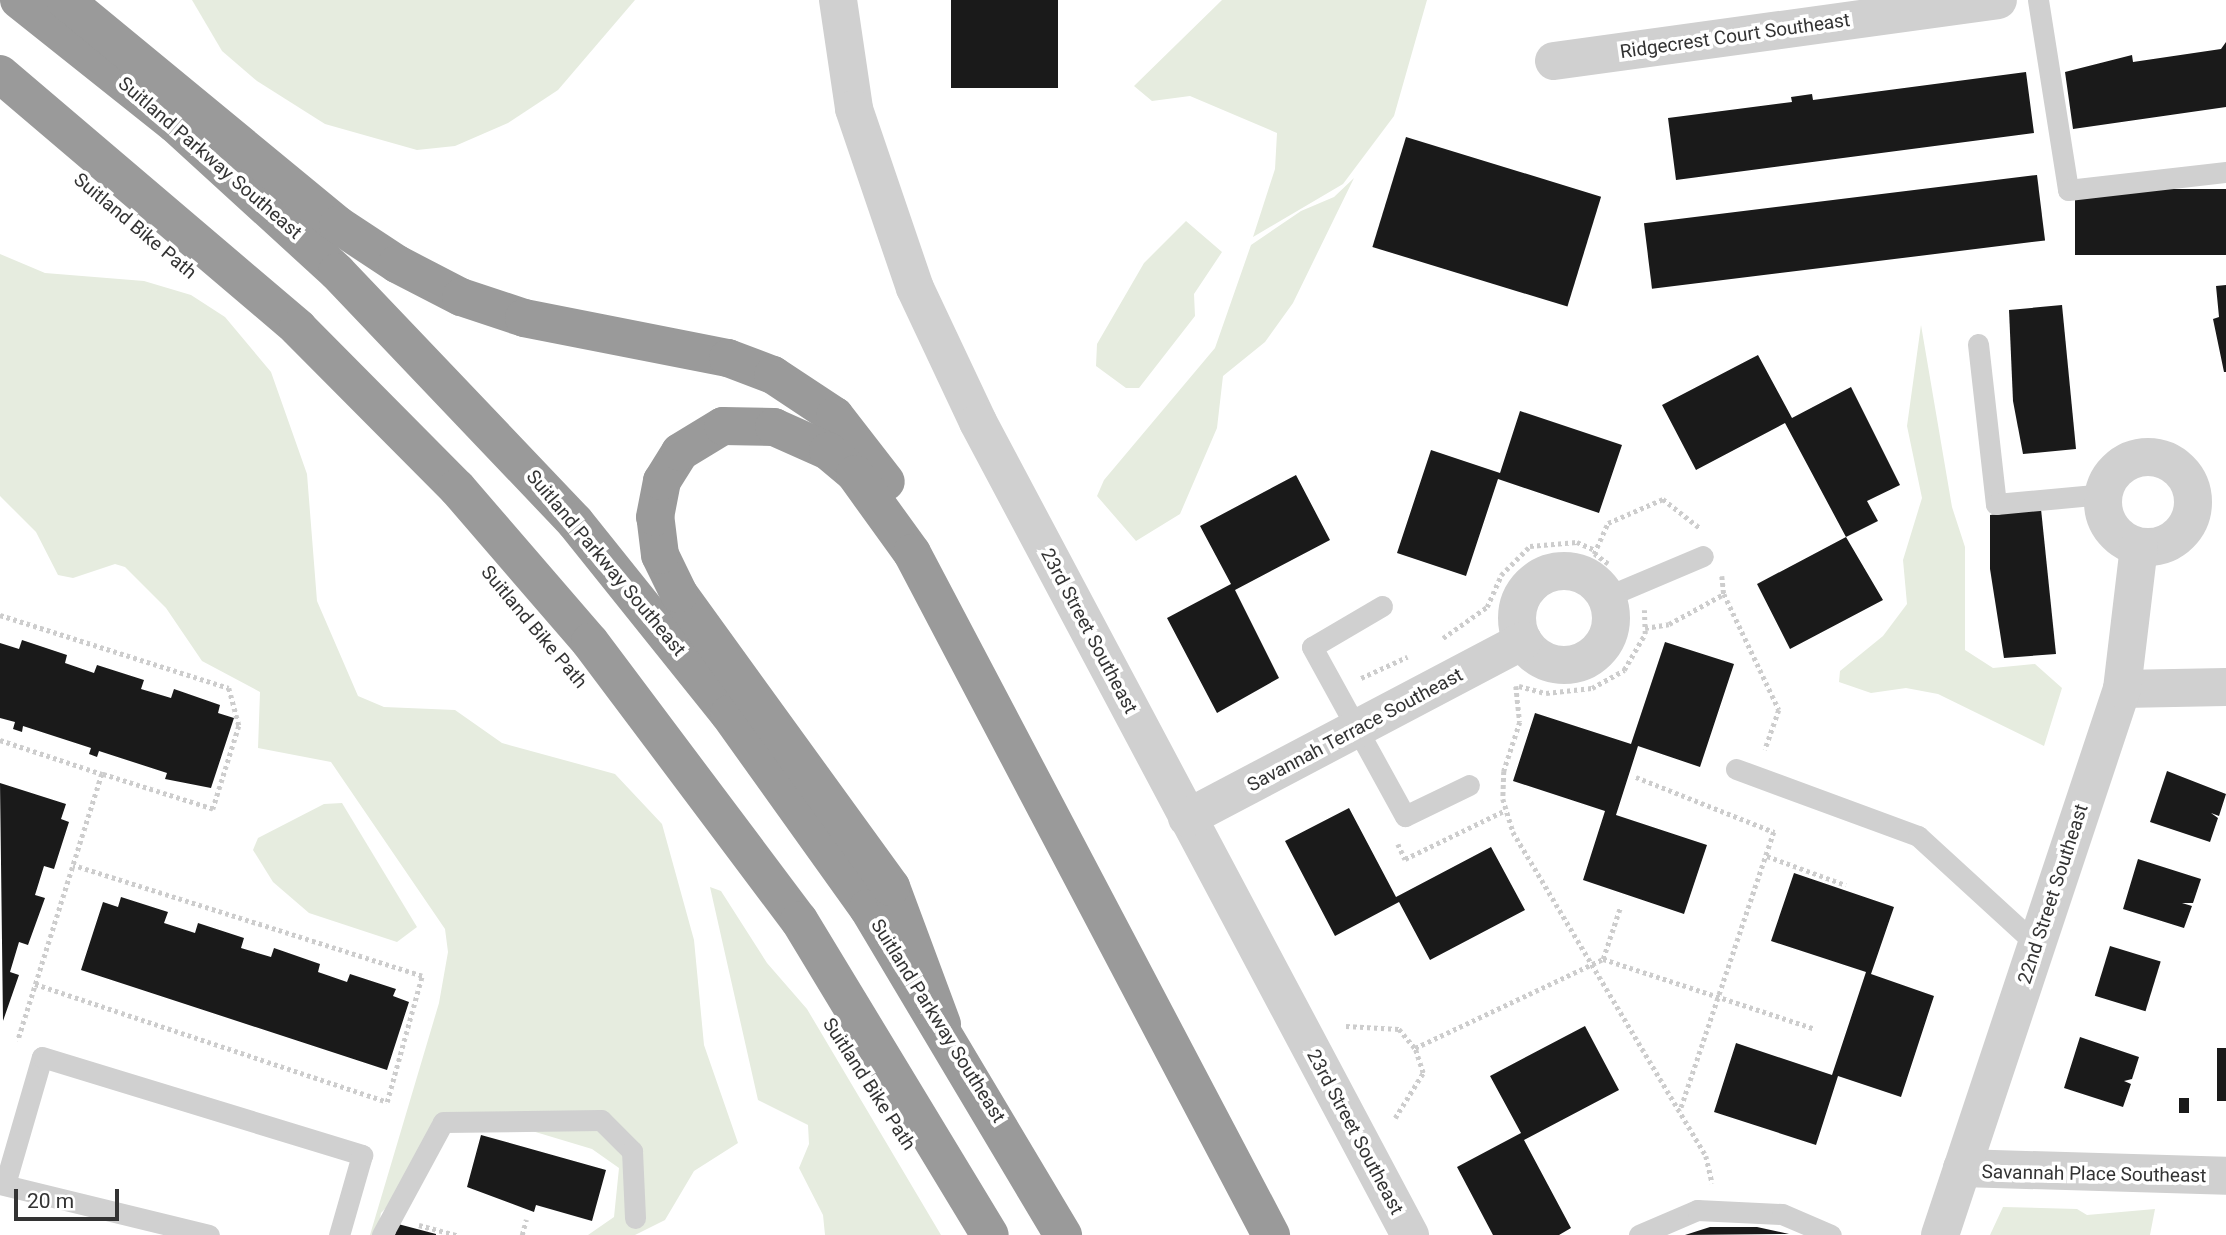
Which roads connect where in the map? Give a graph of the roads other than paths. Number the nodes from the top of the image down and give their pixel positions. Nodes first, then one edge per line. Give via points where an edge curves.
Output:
1 (19, 0) edge
2 (65, 0) edge
3 (838, 0) edge
4 (1998, 0) edge
5 (2038, 0) edge
6 (1554, 61) dead end
7 (0, 74) edge
8 (2226, 172) edge
9 (1978, 344) dead end
10 (2104, 494) junction
11 (2139, 547) junction
12 (912, 553) junction
13 (1703, 556) dead end
14 (1621, 590) junction
15 (1382, 606) dead end
16 (1523, 641) junction
17 (2226, 687) edge
18 (2122, 689) junction
19 (1358, 728) junction
20 (1746, 773) road end
21 (1469, 785) dead end
22 (1187, 818) junction
23 (2036, 944) junction
24 (942, 1024) junction
25 (1962, 1167) junction
26 (2226, 1177) edge
27 (2, 1184) edge
28 (635, 1218) dead end
29 (209, 1235) edge
30 (339, 1235) edge
31 (382, 1235) edge
32 (990, 1235) edge
33 (1063, 1235) edge
34 (1271, 1235) edge
35 (1410, 1235) edge
36 (1639, 1235) edge
37 (1831, 1235) edge
38 (1940, 1235) edge

1 - 24 highway, Suitland Parkway Southeast via 175,124 276,215 516,456 729,714
2 - 12 highway via 338,225 427,281 524,318 728,358 816,400 874,460
3 - 22 street, 23rd Street Southeast via 854,109 915,288 978,422
4 - 6 street, Ridgecrest Court Southeast
5 - 8 lane via 2068,190
7 - 32 highway via 298,328 457,488 590,642 799,920
9 - 10 lane via 1996,504
10 - 11 street via 2110,527
10 - 11 street via 2110,477 2139,458 2157,458 2186,477 2192,511 2186,527 2173,540
11 - 18 street, 22nd Street Southeast
12 - 24 highway via 842,461 774,427 731,425 701,436 669,465 656,499 656,535 668,575 891,887
12 - 34 highway
13 - 14 lane
14 - 16 street via 1606,639 1585,660 1556,664
14 - 16 street via 1578,573 1542,576 1517,610
15 - 19 lane via 1312,646
16 - 19 street, Savannah Terrace Southeast
17 - 18 street
18 - 23 street, 22nd Street Southeast
19 - 21 lane via 1405,816
19 - 22 street, Savannah Terrace Southeast
20 - 23 lane via 1918,836
22 - 35 street, 23rd Street Southeast
23 - 25 street, 22nd Street Southeast
24 - 33 highway, Suitland Parkway Southeast
25 - 26 street, Savannah Place Southeast
25 - 38 street, 22nd Street Southeast
27 - 29 lane
27 - 30 lane via 43,1057 362,1155
28 - 31 lane via 632,1151 601,1120 443,1122
36 - 37 lane via 1697,1210 1782,1214

